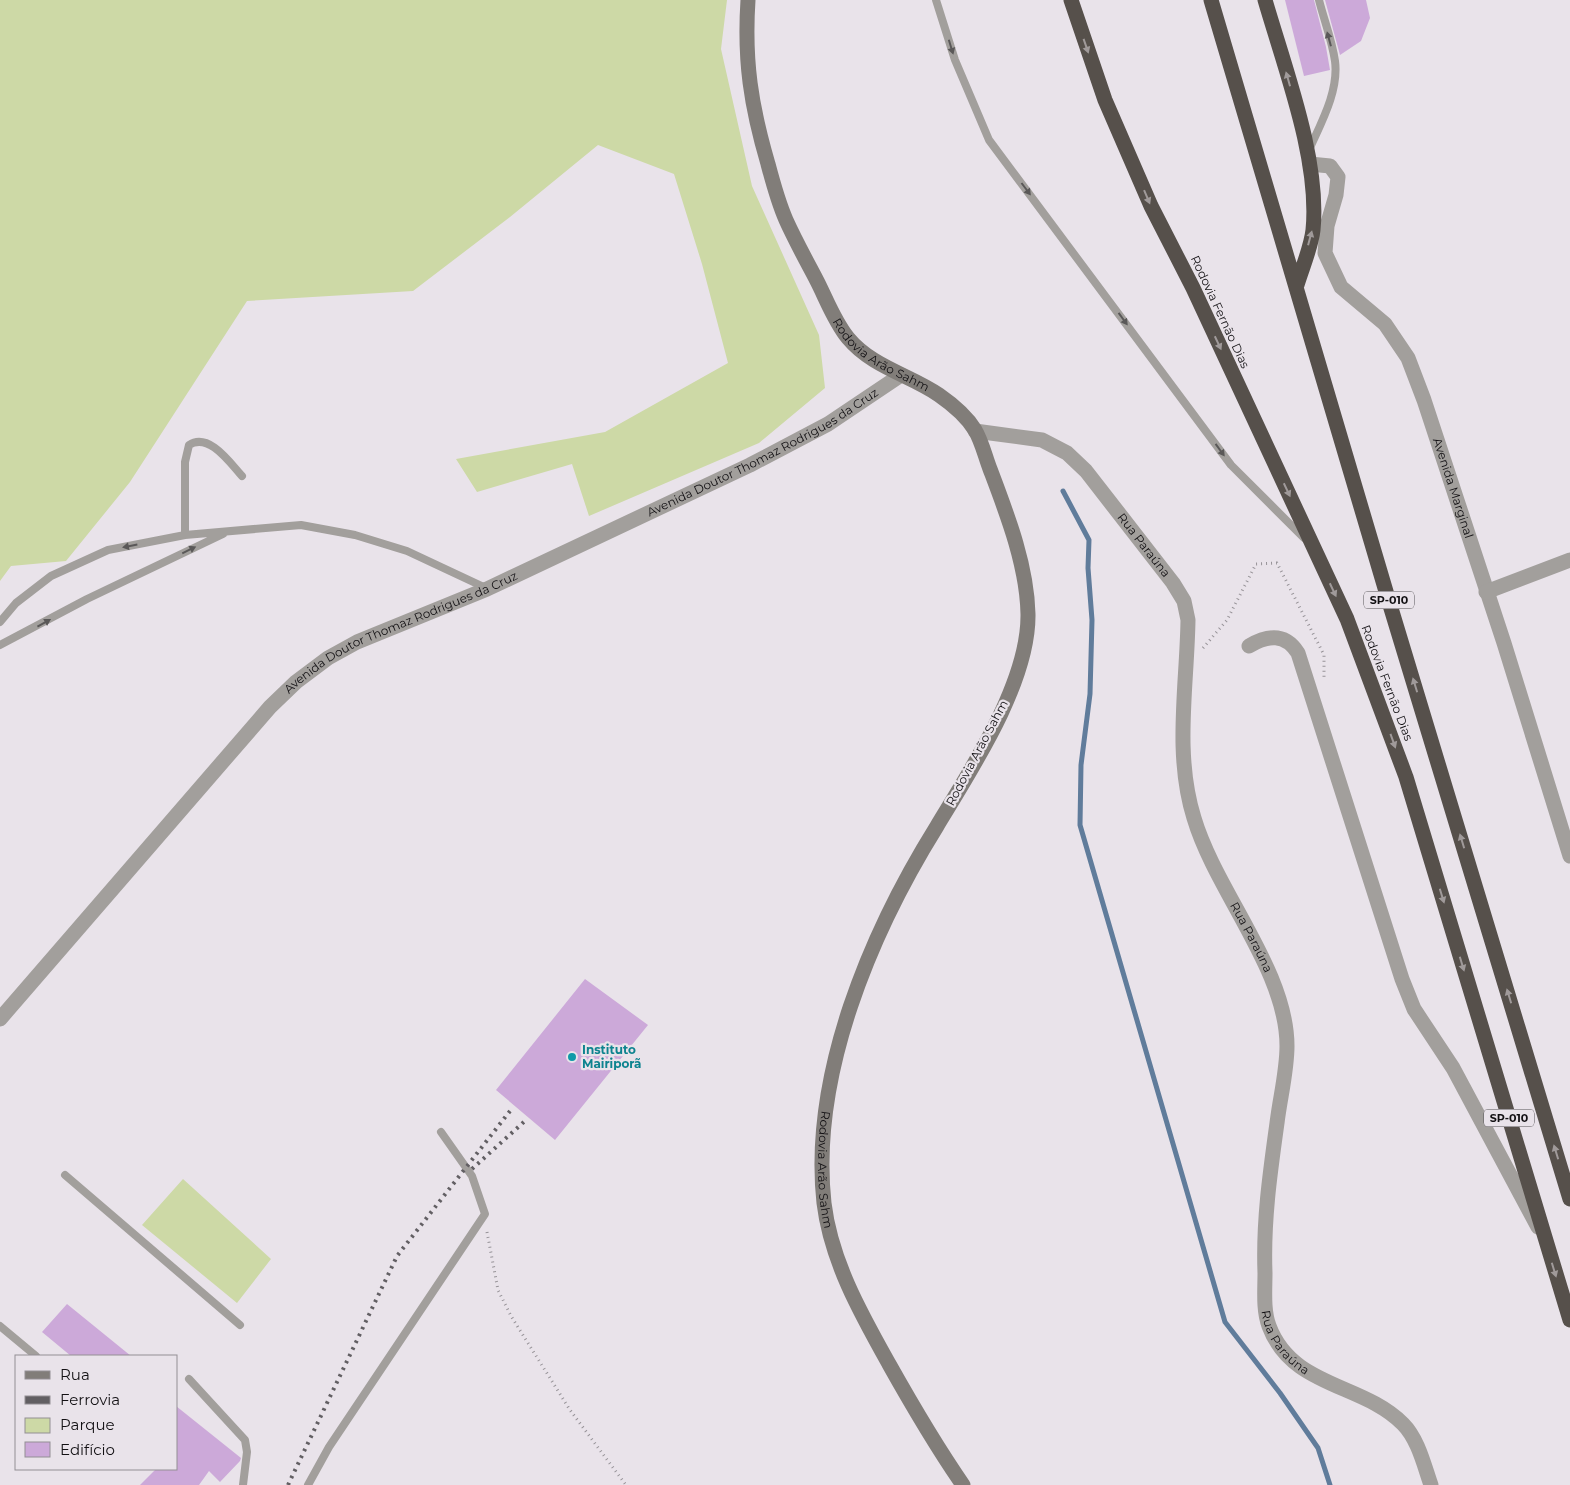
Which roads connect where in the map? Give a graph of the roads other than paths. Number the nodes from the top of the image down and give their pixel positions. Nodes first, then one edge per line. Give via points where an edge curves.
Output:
1 (748, 0) edge
2 (936, 0) edge
3 (1070, 0) edge
4 (1211, 0) edge
5 (1265, 0) edge
6 (1319, 0) edge
7 (1309, 158) junction
8 (1297, 285) junction
9 (901, 375) junction
10 (975, 431) junction
11 (242, 476) dead end
12 (230, 531) junction
13 (185, 535) junction
14 (1312, 546) junction
15 (1570, 560) edge
16 (487, 589) junction
17 (1486, 592) junction
18 (0, 622) edge
19 (0, 645) edge
20 (1249, 646) dead end
21 (1570, 856) edge
22 (23, 993) junction
23 (0, 1006) edge
24 (0, 1019) edge
25 (441, 1132) dead end
26 (65, 1175) dead end
27 (1570, 1198) edge
28 (1544, 1238) junction
29 (1570, 1320) edge
30 (0, 1326) edge
31 (240, 1326) dead end
32 (35, 1355) edge
33 (189, 1379) dead end
34 (243, 1485) edge
35 (308, 1485) edge
36 (963, 1485) edge
37 (1431, 1485) edge

1 - 9 street, Rodovia Arão Sahm via 748,76 755,119 784,216 848,338 868,356
2 -> 14 lane via 955,60 990,140 1231,465
3 -> 14 highway, Rodovia Fernão Dias / SP-010 via 1105,100 1151,206 1193,288
4 - 8 highway, Rodovia Fernão Dias / SP-010
7 -> 5 highway
7 -> 6 lane via 1334,85 1335,62
8 -> 7 highway via 1313,231
7 - 17 street, Avenida Marginal via 1330,166 1338,177 1327,226 1325,253 1341,287 1385,324 1408,358
27 -> 8 highway, Rodovia Fernão Dias / SP-010
9 - 10 street, Rodovia Arão Sahm via 938,394 960,412
9 - 16 street, Avenida Doutor Thomaz Rodrigues da Cruz via 828,424 750,465
10 - 36 street, Rodovia Arão Sahm via 1013,534 1025,582 1028,614 1025,648 992,730 884,919 847,1017 826,1112 822,1158 825,1206 834,1248 851,1294 906,1394
10 - 37 street, Rua Paraúna via 1042,440 1067,453 1086,471 1184,601 1188,620 1182,749 1194,818 1205,848 1267,970 1285,1019 1287,1047 1267,1190 1264,1242 1269,1326 1281,1348 1300,1367 1322,1381 1389,1411 1405,1426
11 - 13 lane via 212,446 203,442 189,445 185,462
12 - 13 lane
12 - 16 lane via 301,525 355,534 407,551
19 -> 12 lane
13 -> 18 lane via 108,550 51,576 16,603
14 -> 28 highway, Rodovia Fernão Dias / SP-010 via 1347,619 1406,777
15 - 17 street
16 - 22 street, Avenida Doutor Thomaz Rodrigues da Cruz via 357,642 328,658 296,682 270,707
17 - 21 street, Avenida Marginal
20 - 28 street via 1268,637 1276,637 1292,644 1298,653 1414,1009 1453,1068
22 - 23 street
22 - 24 street, Avenida Doutor Thomaz Rodrigues da Cruz
25 - 35 lane via 472,1176 485,1214 328,1447
26 - 31 lane
28 -> 29 highway, Rodovia Fernão Dias / SP-010
30 - 32 lane
33 - 34 lane via 245,1440 247,1452

